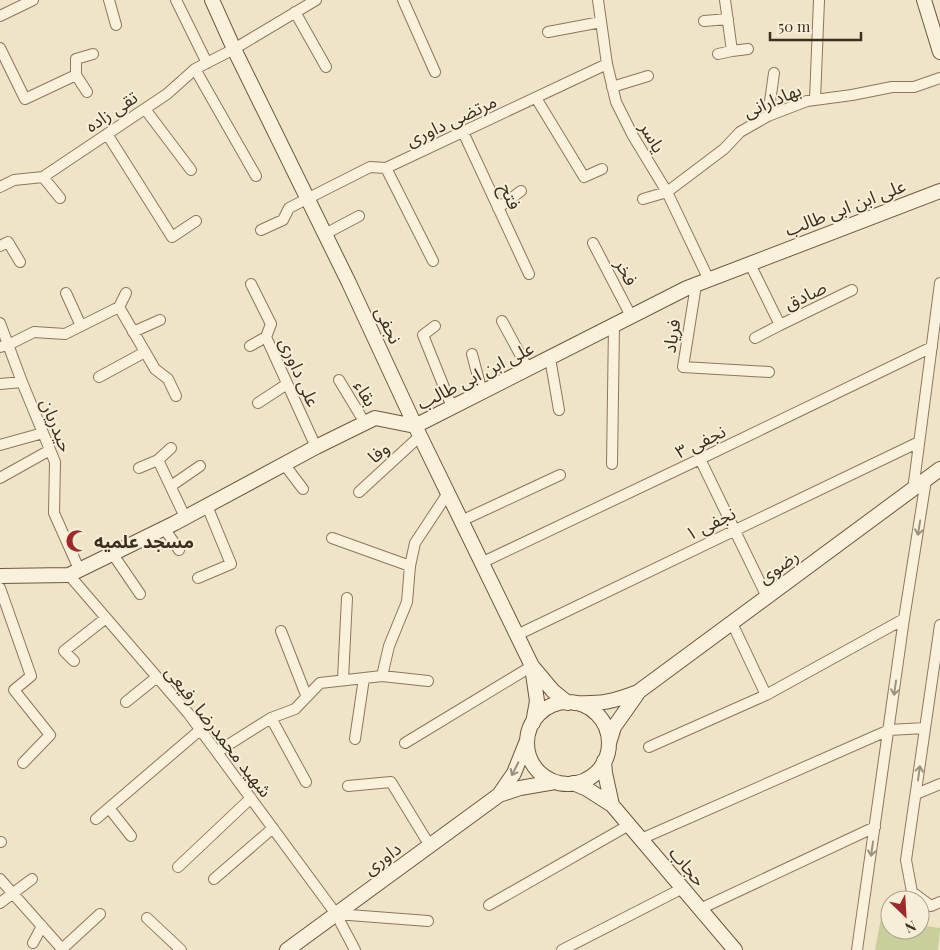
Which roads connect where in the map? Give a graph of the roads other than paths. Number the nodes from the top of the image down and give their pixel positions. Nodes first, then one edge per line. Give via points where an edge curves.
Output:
1 (33, 0) edge
2 (109, 0) edge
3 (176, 0) edge
4 (212, 0) edge
5 (316, 0) edge
6 (403, 0) edge
7 (598, 0) edge
8 (725, 0) edge
9 (819, 0) edge
10 (924, 0) edge
11 (295, 12) junction
12 (0, 16) edge
13 (728, 18) junction
14 (704, 21) dead end
15 (601, 22) junction
16 (116, 25) dead end
17 (548, 32) dead end
18 (0, 48) edge
19 (748, 48) dead end
20 (234, 49) junction
21 (732, 51) junction
22 (940, 52) edge
23 (93, 54) dead end
24 (718, 54) dead end
25 (207, 63) junction
26 (607, 64) junction
27 (326, 67) dead end
28 (195, 69) junction
29 (435, 72) dead end
30 (774, 73) dead end
31 (76, 75) junction
32 (648, 76) dead end
33 (940, 78) edge
34 (612, 87) junction
35 (87, 92) dead end
36 (536, 98) junction
37 (815, 100) junction
38 (145, 109) junction
39 (768, 116) junction
40 (463, 132) junction
41 (107, 134) junction
42 (386, 168) junction
43 (602, 169) dead end
44 (191, 170) dead end
45 (256, 176) dead end
46 (43, 177) junction
47 (0, 187) edge
48 (520, 191) dead end
49 (940, 191) edge
50 (667, 192) junction
51 (60, 198) dead end
52 (308, 198) junction
53 (643, 199) dead end
54 (498, 208) junction
55 (359, 216) dead end
56 (196, 220) dead end
57 (260, 230) dead end
58 (325, 234) junction
59 (593, 243) dead end
60 (0, 246) edge
61 (433, 261) dead end
62 (20, 262) dead end
63 (750, 264) junction
64 (529, 274) dead end
65 (703, 282) junction
66 (940, 283) edge
67 (251, 284) dead end
68 (852, 290) dead end
69 (66, 293) dead end
70 (126, 293) dead end
71 (119, 307) junction
72 (631, 316) junction
73 (160, 320) dead end
74 (502, 321) dead end
75 (0, 323) edge
76 (614, 325) junction
77 (81, 326) junction
78 (436, 326) dead end
79 (780, 326) junction
80 (133, 332) junction
81 (266, 337) junction
82 (756, 338) dead end
83 (4, 346) edge
84 (250, 346) dead end
85 (932, 347) junction
86 (145, 352) junction
87 (472, 354) dead end
88 (550, 358) junction
89 (528, 369) junction
90 (768, 372) dead end
91 (100, 377) dead end
92 (339, 380) dead end
93 (22, 382) junction
94 (0, 384) edge
95 (288, 384) junction
96 (482, 392) junction
97 (176, 396) dead end
98 (258, 404) dead end
99 (452, 407) junction
100 (559, 410) dead end
101 (365, 423) junction
102 (418, 431) junction
103 (43, 433) junction
104 (919, 442) junction
105 (0, 445) edge
106 (316, 447) junction
107 (171, 448) dead end
108 (50, 450) junction
109 (700, 459) junction
110 (158, 460) junction
111 (284, 464) junction
112 (612, 464) dead end
113 (200, 466) dead end
114 (140, 468) dead end
115 (940, 470) edge
116 (560, 475) dead end
117 (0, 478) edge
118 (926, 480) junction
119 (171, 486) junction
120 (303, 489) dead end
121 (913, 490) junction
122 (359, 492) dead end
123 (448, 493) junction
124 (207, 506) junction
125 (186, 517) junction
126 (461, 521) junction
127 (164, 528) junction
128 (735, 529) junction
129 (332, 538) dead end
130 (179, 550) dead end
131 (112, 553) junction
132 (482, 563) junction
133 (410, 566) junction
134 (74, 572) junction
135 (0, 576) edge
136 (198, 578) dead end
137 (1, 593) edge
138 (140, 594) dead end
139 (767, 597) junction
140 (347, 598) dead end
141 (106, 618) junction
142 (904, 619) junction
143 (732, 623) junction
144 (940, 625) edge
145 (281, 632) dead end
146 (516, 635) junction
147 (74, 661) dead end
148 (532, 666) junction
149 (382, 676) junction
150 (157, 677) junction
151 (364, 678) junction
152 (343, 679) junction
153 (428, 681) dead end
154 (935, 689) edge
155 (638, 692) junction
156 (306, 695) junction
157 (766, 695) junction
158 (126, 702) dead end
159 (571, 703) junction
160 (271, 718) junction
161 (533, 723) junction
162 (925, 728) junction
163 (200, 730) junction
164 (889, 730) junction
165 (355, 739) dead end
166 (527, 741) junction
167 (405, 743) dead end
168 (608, 746) junction
169 (649, 747) dead end
170 (217, 752) junction
171 (604, 761) junction
172 (23, 763) dead end
173 (306, 782) dead end
174 (555, 782) junction
175 (573, 783) junction
176 (940, 784) edge
177 (348, 786) dead end
178 (916, 794) junction
179 (499, 795) junction
180 (251, 798) junction
181 (612, 805) junction
182 (109, 808) junction
183 (96, 819) dead end
184 (629, 825) junction
185 (875, 827) junction
186 (272, 828) junction
187 (131, 836) dead end
188 (641, 839) junction
189 (430, 846) junction
190 (178, 867) dead end
191 (0, 879) edge
192 (32, 879) dead end
193 (214, 879) dead end
194 (683, 888) junction
195 (13, 893) junction
196 (940, 902) edge
197 (0, 903) edge
198 (489, 905) dead end
199 (700, 909) junction
200 (100, 914) dead end
201 (336, 914) junction
202 (147, 918) dead end
203 (428, 921) dead end
204 (42, 926) junction
205 (33, 943) dead end
206 (62, 950) edge
207 (181, 950) edge
208 (287, 950) edge
209 (355, 950) edge
210 (562, 950) edge
211 (735, 950) edge
212 (857, 950) edge

1 - 12 street
2 - 16 street
3 - 25 street
4 - 20 street, نجفی
5 - 11 street, تقی زاده
6 - 29 street
7 - 15 street, یاسر
8 - 13 street
9 - 37 street
10 - 22 street
11 - 20 street, تقی زاده
11 - 27 street
13 - 14 street
13 - 21 street
15 - 17 street
15 - 26 street, یاسر
18 - 31 street via 25,99
19 - 21 street
20 - 25 street, تقی زاده
20 - 52 street, نجفی
21 - 24 street
23 - 31 street via 76,59
25 - 28 street, تقی زاده
26 - 34 street, یاسر
26 - 36 street, مرتضی داوری
28 - 38 street, تقی زاده
28 - 45 street
30 - 39 street
31 - 35 street
32 - 34 street
33 - 37 street, بهادارانی via 914,87 892,87
34 - 50 street, یاسر via 629,128
36 - 40 street, مرتضی داوری
36 - 43 street via 584,177
37 - 39 street, بهادارانی
38 - 41 street, تقی زاده
38 - 44 street
39 - 50 street, بهادارانی via 740,132 724,149
40 - 42 street, مرتضی داوری
40 - 54 street, فتح
41 - 46 street, تقی زاده
41 - 56 street via 172,237
42 - 52 street, مرتضی داوری via 370,167
42 - 61 street
46 - 47 street, تقی زاده via 14,180
46 - 51 street
48 - 54 street
49 - 63 street, علی ابن ابی طالب
50 - 53 street
50 - 65 street, یاسر
52 - 57 street, مرتضی داوری via 289,208 283,220
52 - 58 street, نجفی
54 - 64 street, فتح
55 - 58 street
58 - 102 street, نجفی
59 - 72 street, فخر
60 - 62 street via 8,242
63 - 65 street, علی ابن ابی طالب
63 - 79 street, صادق
65 - 72 street, علی ابن ابی طالب
65 - 90 street, فریاد via 683,367
66 - 85 street
67 - 81 street, علی داوری via 271,324
68 - 79 street, صادق
69 - 77 street
70 - 71 street
71 - 77 street
71 - 80 street
72 - 76 street, علی ابن ابی طالب
73 - 80 street
74 - 89 street
75 - 83 street, حیدریان
76 - 88 street, علی ابن ابی طالب
76 - 112 street
77 - 83 street via 64,334 34,332
78 - 99 street via 423,335
79 - 82 street
80 - 86 street
81 - 84 street
81 - 95 street, علی داوری
83 - 93 street, حیدریان
85 - 104 street
85 - 109 street, نجفی ۳
86 - 91 street
86 - 97 street via 155,369 168,379
87 - 96 street
88 - 89 street, علی ابن ابی طالب
88 - 100 street
89 - 96 street, علی ابن ابی طالب
92 - 101 street, بقاء
93 - 94 street
93 - 103 street, حیدریان
95 - 98 street
95 - 106 street, علی داوری
96 - 99 street, علی ابن ابی طالب
99 - 102 street, علی ابن ابی طالب
101 - 102 street, علی ابن ابی طالب via 375,418
101 - 106 street, علی ابن ابی طالب
102 - 122 street, وفا
102 - 123 street, نجفی
103 - 105 street
103 - 108 street, حیدریان
104 - 121 street
104 - 128 street, نجفی ۱
106 - 111 street, علی ابن ابی طالب
107 - 110 street
108 - 117 street
108 - 134 street, حیدریان via 55,462 54,512
109 - 128 street
109 - 132 street, نجفی ۳
110 - 114 street
110 - 119 street
111 - 120 street
111 - 124 street, علی ابن ابی طالب
113 - 119 street
115 - 118 street, رضوی
116 - 126 street
118 - 121 street, رضوی
118 -> 142 street
119 - 125 street
121 - 139 street, رضوی
123 - 126 street, نجفی
123 - 133 street via 416,543
124 - 125 street, علی ابن ابی طالب
124 - 136 street via 231,564
125 - 127 street, علی ابن ابی طالب
126 - 132 street, نجفی
127 - 130 street
127 - 131 street, علی ابن ابی طالب
128 - 139 street
128 - 146 street, نجفی ۱
129 - 133 street
131 - 134 street, علی ابن ابی طالب
131 - 138 street
132 - 146 street, نجفی
133 - 149 street via 407,602 389,646
134 - 135 street, علی ابن ابی طالب
134 - 141 street, شهید محمدرضا رفیعی
137 - 172 street via 31,676 14,690 50,735
139 - 143 street, رضوی
140 - 152 street
141 - 147 street via 64,650
141 - 150 street, شهید محمدرضا رفیعی
142 - 157 street
142 -> 164 street
143 - 155 street, رضوی
143 - 157 street
144 - 154 street
145 - 156 street
146 - 148 street, نجفی
148 - 159 street via 553,691
148 - 161 street via 537,701
148 - 167 street
149 - 151 street
149 - 153 street
150 - 158 street
150 - 163 street, شهید محمدرضا رفیعی
151 - 152 street
151 - 165 street
152 - 156 street via 320,683
154 - 162 street
155 - 159 street via 598,704
155 - 168 street via 614,727
156 - 160 street via 295,709
157 - 169 street
159 - 161 street via 547,708
159 - 168 street via 586,707 597,715 605,726
160 - 170 street
160 - 173 street
161 - 166 street
162 - 164 street
178 -> 162 street
163 - 170 street, شهید محمدرضا رفیعی
163 - 182 street
164 - 185 street
164 - 188 street
166 - 174 street via 534,767
166 -> 179 street via 514,773
168 - 171 street
170 - 180 street, شهید محمدرضا رفیعی
171 - 175 street via 594,775
171 - 181 street
174 - 175 street
174 - 179 street
175 - 181 street
176 - 178 street
177 - 189 street via 391,782
178 - 196 street via 906,860 912,892 931,906
179 - 189 street, داوری
180 - 186 street, شهید محمدرضا رفیعی
180 - 190 street
181 - 184 street, حجاب
182 - 183 street
182 - 187 street
184 - 188 street, حجاب
184 - 198 street
185 - 199 street
185 -> 212 street
186 - 193 street
186 - 201 street, شهید محمدرضا رفیعی
188 - 194 street, حجاب
189 - 201 street, داوری
191 - 195 street
192 - 195 street
194 - 199 street, حجاب
194 - 210 street
195 - 197 street
195 - 204 street
199 - 211 street, حجاب
200 - 206 street
201 - 203 street
201 - 208 street, داوری
201 - 209 street, شهید محمدرضا رفیعی
202 - 207 street
204 - 205 street
204 - 206 street

